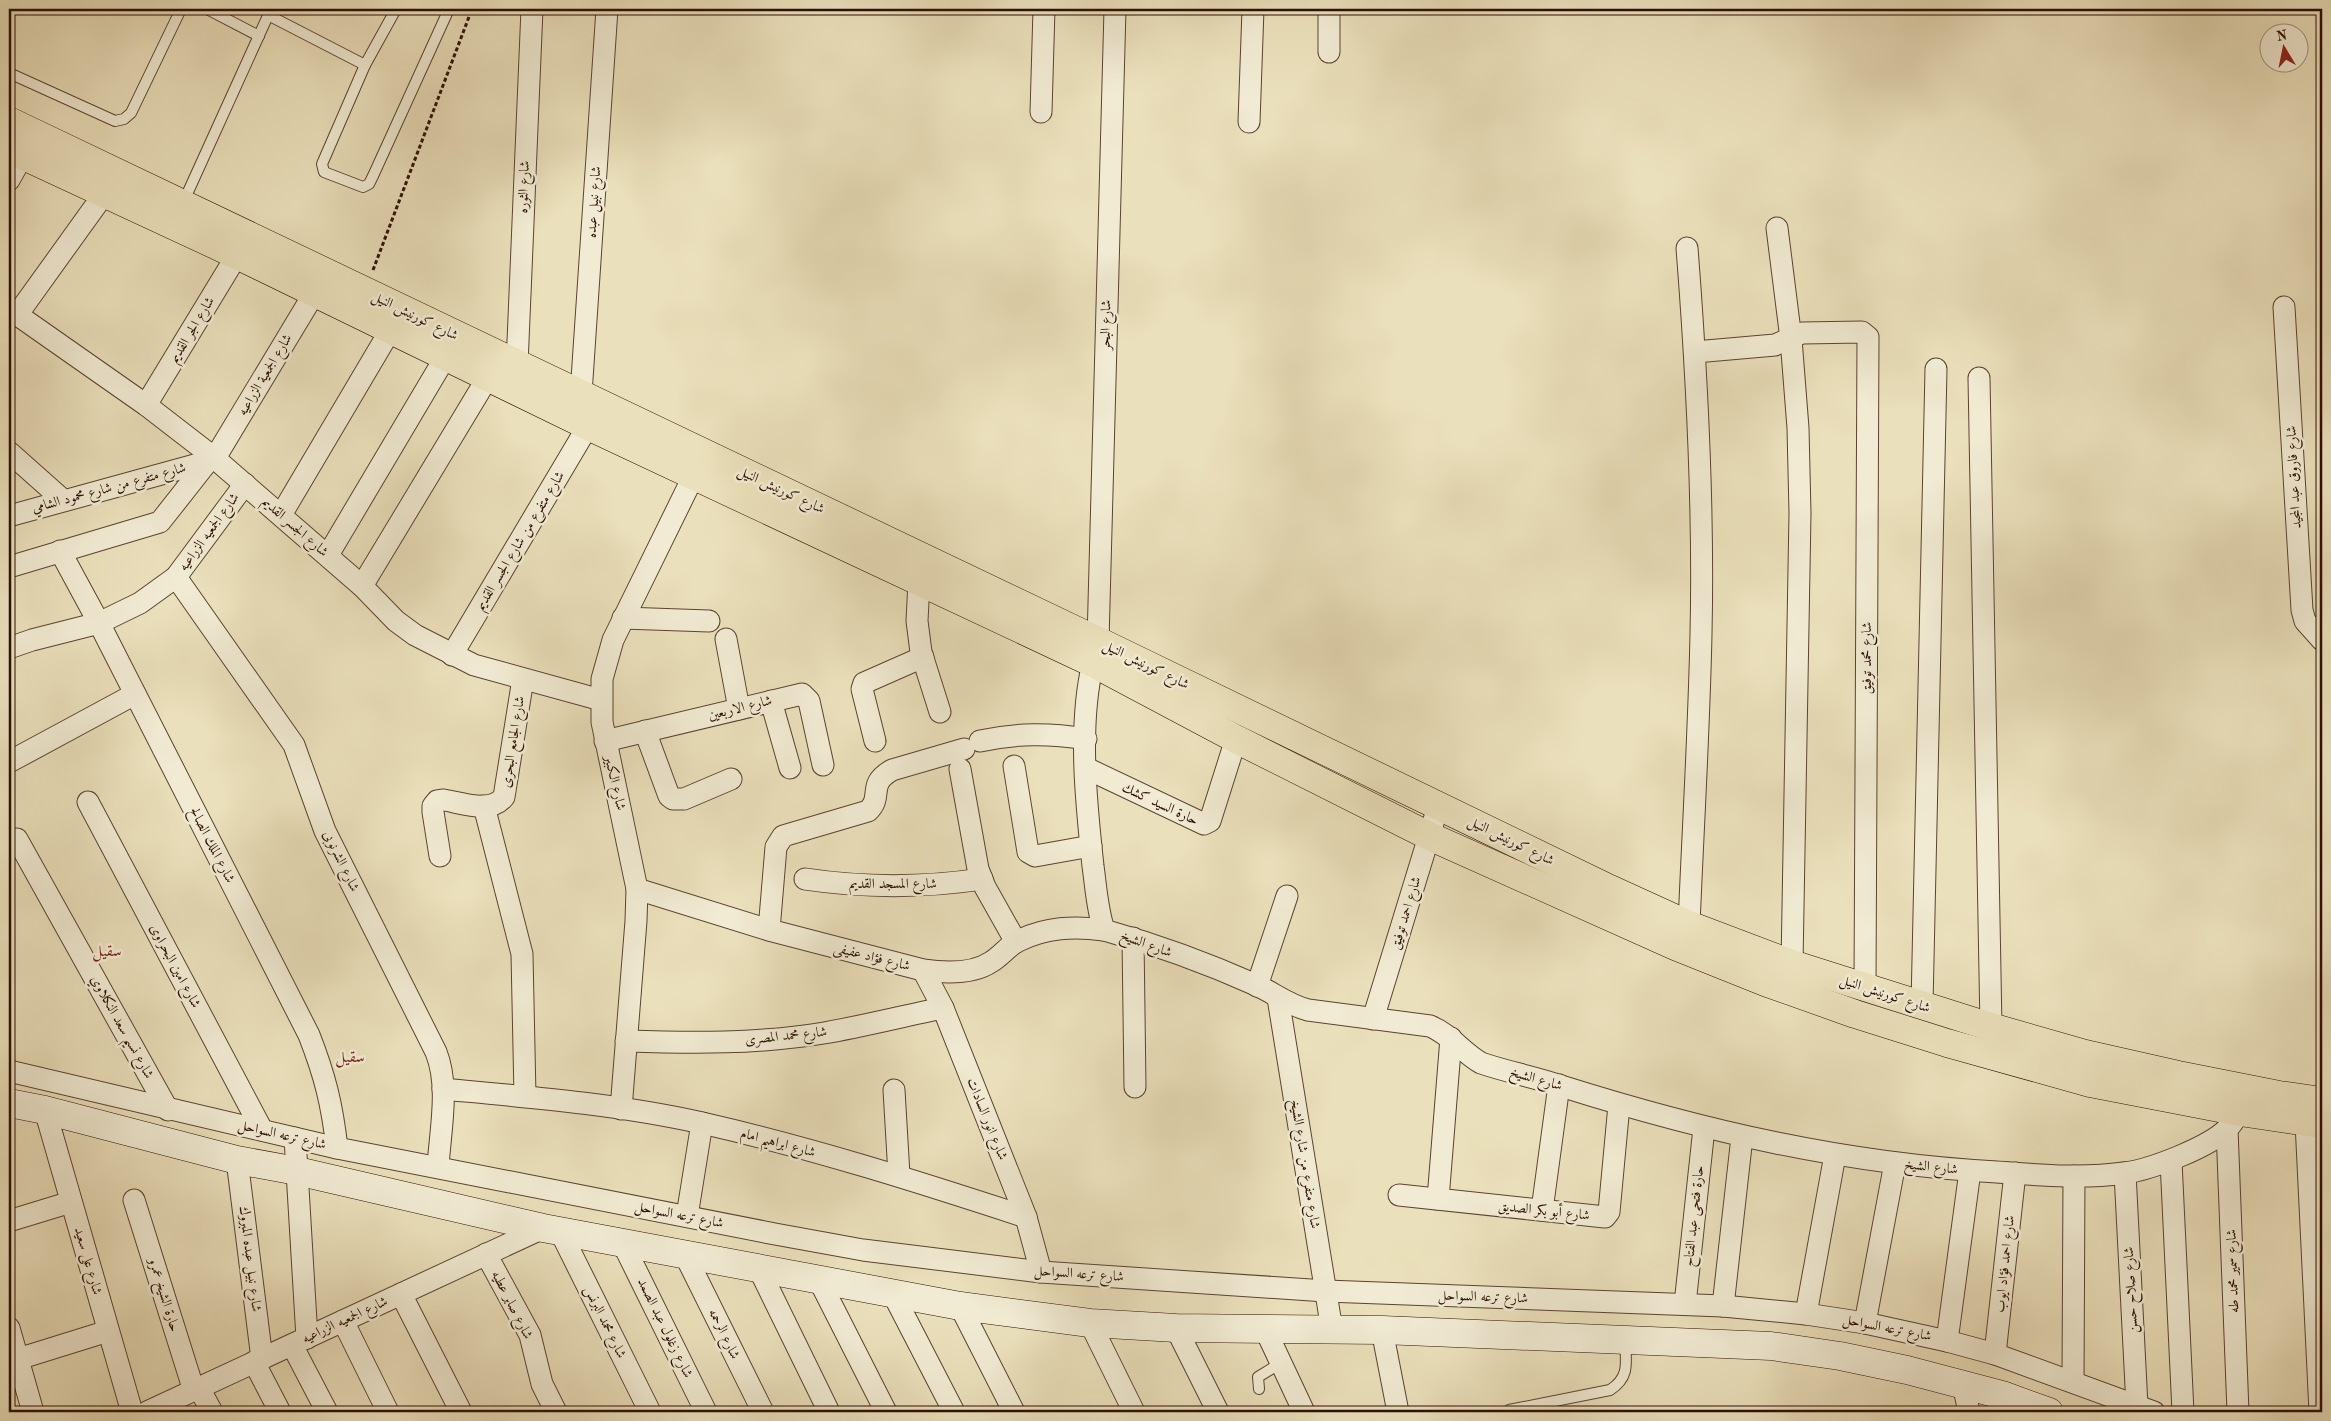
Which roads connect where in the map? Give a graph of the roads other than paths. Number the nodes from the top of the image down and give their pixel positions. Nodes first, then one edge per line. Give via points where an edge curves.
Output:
1 (181, 9) edge
2 (207, 9) edge
3 (396, 9) edge
4 (449, 9) edge
5 (532, 9) edge
6 (607, 9) edge
7 (1044, 9) edge
8 (1115, 9) edge
9 (1253, 9) edge
10 (1329, 9) edge
11 (270, 12) edge
12 (258, 36) junction
13 (1328, 52) dead end
14 (365, 65) junction
15 (9, 73) edge
16 (1041, 112) dead end
17 (9, 121) edge
18 (1249, 122) dead end
19 (16, 152) edge
20 (9, 180) edge
21 (104, 194) junction
22 (183, 203) junction
23 (1777, 228) dead end
24 (1687, 248) dead end
25 (237, 255) junction
26 (315, 292) junction
27 (2284, 307) dead end
28 (13, 312) edge
29 (391, 329) junction
30 (1791, 339) junction
31 (1695, 352) junction
32 (446, 356) junction
33 (517, 365) junction
34 (1936, 370) dead end
35 (488, 377) junction
36 (1979, 378) dead end
37 (581, 394) junction
38 (146, 405) junction
39 (588, 426) junction
40 (9, 452) edge
41 (212, 458) junction
42 (694, 475) junction
43 (245, 484) junction
44 (63, 500) junction
45 (791, 508) junction
46 (281, 515) junction
47 (9, 516) edge
48 (60, 552) junction
49 (328, 555) junction
50 (9, 567) edge
51 (176, 577) junction
52 (919, 581) junction
53 (362, 586) junction
54 (623, 618) junction
55 (709, 621) dead end
56 (99, 623) junction
57 (726, 639) dead end
58 (2322, 640) edge
59 (9, 648) edge
60 (1096, 652) junction
61 (452, 655) junction
62 (923, 657) junction
63 (523, 679) junction
64 (135, 694) junction
65 (600, 700) junction
66 (771, 701) junction
67 (739, 709) junction
68 (940, 712) dead end
69 (645, 731) junction
70 (1086, 739) junction
71 (1236, 739) junction
72 (605, 741) junction
73 (875, 741) dead end
74 (968, 753) junction
75 (9, 762) edge
76 (823, 765) dead end
77 (1014, 766) dead end
78 (790, 768) dead end
79 (1086, 768) junction
80 (731, 779) dead end
81 (88, 802) dead end
82 (484, 806) junction
83 (1438, 807) junction
84 (1429, 836) junction
85 (17, 839) dead end
86 (1091, 846) junction
87 (440, 856) dead end
88 (805, 879) dead end
89 (982, 879) junction
90 (637, 889) junction
91 (1287, 896) dead end
92 (1689, 925) junction
93 (769, 930) junction
94 (1104, 930) junction
95 (1133, 938) junction
96 (1016, 942) junction
97 (1792, 964) junction
98 (924, 970) junction
99 (1258, 986) junction
100 (1865, 988) junction
101 (1278, 998) junction
102 (1922, 1006) junction
103 (943, 1008) junction
104 (1373, 1019) junction
105 (1990, 1027) junction
106 (1451, 1038) junction
107 (626, 1041) junction
108 (9, 1069) edge
109 (1559, 1085) junction
110 (1135, 1087) dead end
111 (2176, 1087) junction
112 (443, 1089) junction
113 (894, 1090) dead end
114 (525, 1096) junction
115 (9, 1103) edge
116 (1619, 1104) junction
117 (621, 1109) junction
118 (46, 1110) junction
119 (168, 1110) junction
120 (2317, 1116) edge
121 (2234, 1120) junction
122 (702, 1123) junction
123 (1704, 1128) junction
124 (262, 1130) junction
125 (1742, 1137) junction
126 (295, 1138) junction
127 (336, 1148) junction
128 (1835, 1155) junction
129 (237, 1160) junction
130 (2171, 1161) junction
131 (1895, 1163) junction
132 (438, 1167) junction
133 (297, 1171) junction
134 (1970, 1171) junction
135 (2014, 1173) junction
136 (2126, 1173) junction
137 (899, 1175) junction
138 (2074, 1176) junction
139 (1399, 1196) dead end
140 (1438, 1199) junction
141 (134, 1200) dead end
142 (71, 1202) junction
143 (1542, 1210) junction
144 (687, 1216) junction
145 (1026, 1217) junction
146 (12, 1220) dead end
147 (551, 1229) junction
148 (623, 1244) junction
149 (486, 1254) junction
150 (685, 1255) junction
151 (759, 1269) junction
152 (1042, 1272) junction
153 (819, 1280) junction
154 (1326, 1291) junction
155 (402, 1294) junction
156 (893, 1294) junction
157 (1685, 1304) junction
158 (960, 1306) junction
159 (1722, 1306) junction
160 (1806, 1314) junction
161 (343, 1321) junction
162 (1090, 1323) junction
163 (1865, 1323) junction
164 (9, 1328) edge
165 (1176, 1328) junction
166 (1265, 1329) junction
167 (1332, 1330) junction
168 (1382, 1330) junction
169 (108, 1331) junction
170 (1625, 1339) junction
171 (300, 1341) junction
172 (1947, 1341) junction
173 (1995, 1354) junction
174 (18, 1360) junction
175 (258, 1360) junction
176 (1281, 1363) junction
177 (2073, 1381) junction
178 (1963, 1384) junction
179 (196, 1389) junction
180 (1259, 1389) dead end
181 (2136, 1408) edge
182 (1509, 1410) dead end
183 (2041, 1410) edge
184 (34, 1412) edge
185 (132, 1412) edge
186 (147, 1412) edge
187 (212, 1412) edge
188 (280, 1412) edge
189 (327, 1412) edge
190 (388, 1412) edge
191 (461, 1412) edge
192 (556, 1412) edge
193 (650, 1412) edge
194 (706, 1412) edge
195 (763, 1412) edge
196 (829, 1412) edge
197 (886, 1412) edge
198 (954, 1412) edge
199 (1014, 1412) edge
200 (1134, 1412) edge
201 (1218, 1412) edge
202 (1304, 1412) edge
203 (1398, 1412) edge
204 (1970, 1412) edge
205 (2183, 1412) edge
206 (2238, 1412) edge
207 (2320, 1412) edge

1 - 15 lane via 131,113 124,118 115,121
2 - 12 lane
3 - 14 lane
4 - 14 lane via 374,176 370,184 363,187 324,172 322,164
5 - 33 street, شارع الثوره
6 - 37 street, شارع نبيل عبده
7 - 16 street
8 - 60 street, شارع البحر
9 - 18 street
10 - 13 street
11 - 12 lane
11 - 14 lane
12 - 22 lane
17 - 22 main road, شارع كورنيش النيل
19 - 20 street
19 - 21 main road, شارع كورنيش النيل
21 - 25 main road, شارع كورنيش النيل
21 - 28 street
22 - 33 main road, شارع كورنيش النيل
23 - 30 street
24 - 31 street
25 - 26 main road, شارع كورنيش النيل
25 - 38 street, شارع الجر القديم
26 - 29 main road, شارع كورنيش النيل
26 - 41 street, شارع الجمعية الزراعيه
27 - 58 street, شارع فاروق عبد المجيد via 2302,610 2305,621
28 - 38 street, شارع الجسر القديم
29 - 32 main road, شارع كورنيش النيل
29 - 46 street
30 - 31 street via 1775,345
30 - 97 street via 1800,513
30 - 100 street, شارع محمد توفيق via 1802,333 1862,332 1868,339
31 - 92 street via 1702,633
32 - 35 main road, شارع كورنيش النيل
32 - 49 street
33 - 37 main road, شارع كورنيش النيل
34 - 102 street
35 - 39 main road, شارع كورنيش النيل
35 - 53 street
36 - 105 street
37 - 45 main road, شارع كورنيش النيل
38 - 41 street, شارع الجسر القديم
39 - 42 main road, شارع كورنيش النيل
39 - 61 street, شارع متفرع من شارع الجسر القديم
40 - 44 street
41 - 43 street, شارع الجسر القديم
41 - 44 street, شارع متفرع من شارع محمود الشامي
41 - 48 street, شارع الجمعية الزراعيه via 160,522
42 - 45 main road, شارع كورنيش النيل
42 - 54 street, شارع الكبير
43 - 46 street, شارع الجسر القديم
43 - 51 street, شارع الجمعيه الزراعيه
44 - 47 street, شارع متفرع من شارع محمود الشامي
45 - 52 main road, شارع كورنيش النيل
45 - 60 main road, شارع كورنيش النيل
46 - 49 street, شارع الجسر القديم
48 - 50 street, شارع الجمعية الزراعيه
48 - 56 street, شارع الملك الصالح
49 - 53 street, شارع الجسر القديم
51 - 56 street, شارع الجمعيه الزراعيه via 140,603
51 - 112 street, شارع الشرنوبى via 294,745 325,831 436,1052
52 - 60 main road, شارع كورنيش النيل
52 - 62 street via 917,621
53 - 61 street, شارع الجسر القديم via 396,621
54 - 55 street
54 - 65 street, شارع الكبير via 606,659
56 - 59 street, شارع الجمعيه الزراعيه
56 - 64 street, شارع الملك الصالح
57 - 67 street
60 - 70 street, شارع الشيخ via 1086,698
60 - 71 main road, شارع كورنيش النيل
60 - 83 main road, شارع كورنيش النيل
61 - 63 street, شارع الجسر القديم
62 - 68 street
62 - 73 street via 864,683 862,689
63 - 65 street, شارع الجسر القديم
63 - 82 street, شارع الجامع البحرى via 504,797 498,804
64 - 75 street
64 - 127 street, شارع الملك الصالح via 309,1035 332,1107
65 - 72 street, شارع الكبير
66 - 67 street, شارع الاربعين
66 - 76 street, شارع الاربعين via 807,696
66 - 78 street
67 - 69 street, شارع الاربعين
69 - 72 street, شارع الاربعين
69 - 80 street via 669,796 673,799 684,799
70 - 74 street via 1033,733 1007,736
70 - 79 street, شارع الشيخ
71 - 79 street, حارة السيد كشك via 1210,821 1204,824
71 - 84 main road, شارع كورنيش النيل
72 - 90 street, شارع الكبير
74 - 89 street via 975,858
74 - 93 street via 892,770 875,785 876,800 868,811 783,836 776,847
77 - 86 street via 1028,852 1035,856
79 - 86 street, شارع الشيخ
81 - 124 street, شارع امين البحراوى
82 - 87 street via 437,801 433,812
82 - 114 street via 522,954
83 - 84 street, شارع احمد توفيق
83 - 92 main road, شارع كورنيش النيل
84 - 104 street, شارع احمد توفيق
84 - 111 main road, شارع كورنيش النيل via 1675,946 1810,998 1947,1043 2081,1080
85 - 119 street, شارع نسيم سعد النكلاوي
86 - 94 street, شارع الشيخ
88 - 89 street, شارع المسجد القديم via 876,887
89 - 96 street
90 - 93 street, شارع فؤاد عفيفى
90 - 107 street, شارع الكبير
91 - 99 street
92 - 97 main road, شارع كورنيش النيل
93 - 98 street, شارع فؤاد عفيفى
94 - 95 street, شارع الشيخ
94 - 96 street, شارع فؤاد عفيفى via 1064,928
95 - 99 street, شارع الشيخ
95 - 110 street
96 - 98 street, شارع فؤاد عفيفى via 989,964 957,971
97 - 100 main road, شارع كورنيش النيل
98 - 103 street, شارع انور السادات
99 - 101 street, شارع الشيخ
100 - 102 main road, شارع كورنيش النيل
101 - 104 street, شارع الشيخ via 1308,1010
101 - 154 street, شارع متفرع من شارع الشيخ
102 - 105 main road, شارع كورنيش النيل
103 - 107 street, شارع محمد المصرى via 823,1033 758,1041
103 - 145 street, شارع انور السادات
104 - 106 street, شارع الشيخ via 1430,1026
105 - 111 main road, شارع كورنيش النيل via 2085,1054
106 - 109 street, شارع الشيخ via 1481,1063
106 - 140 street
107 - 117 street, شارع الكبير
108 - 119 street, شارع ترعه السواحل
109 - 116 street, شارع الشيخ
109 - 143 street
111 - 120 main road, شارع كورنيش النيل via 2270,1094
111 - 121 main road, شارع كورنيش النيل
112 - 114 street, شارع ابراهيم امام
112 - 132 street, شارع الشرنوبى
113 - 137 street
114 - 117 street, شارع ابراهيم امام
115 - 118 main road
116 - 123 street, شارع الشيخ
116 - 143 street, شارع أبو بكر الصديق via 1608,1215 1601,1217
117 - 122 street, شارع ابراهيم امام
118 - 129 main road
118 - 142 street, شارع على سعيد
119 - 124 street, شارع ترعه السواحل
120 - 121 main road, شارع كورنيش النيل
120 - 207 street
121 - 130 street, شارع الشيخ
121 - 206 street, شارع سمير محمد طه
122 - 137 street, شارع ابراهيم امام
122 - 144 street
123 - 125 street, شارع الشيخ
123 - 157 street, حارة فتحى عبد الفتاح
124 - 126 street, شارع ترعه السواحل
125 - 128 street, شارع الشيخ
125 - 159 street
126 - 127 street, شارع ترعه السواحل
126 - 133 street
127 - 132 street, شارع ترعه السواحل
128 - 131 street, شارع الشيخ
128 - 160 street
129 - 133 main road
129 - 175 street, شارع نبيل عبده المبروك
130 - 136 street, شارع الشيخ
130 - 205 street
131 - 134 street, شارع الشيخ
131 - 163 street
132 - 144 street, شارع ترعه السواحل
133 - 147 main road
133 - 171 street
134 - 135 street, شارع الشيخ
134 - 172 street
135 - 138 street, شارع الشيخ
135 - 173 street, شارع احمد فؤاد ايوب
136 - 138 street, شارع الشيخ
136 - 181 street, شارع صلاح حسن
137 - 145 street, شارع ابراهيم امام
138 - 177 street
139 - 140 street, شارع أبو بكر الصديق
140 - 143 street, شارع أبو بكر الصديق
141 - 179 street, حارة الشيخ عمرو
142 - 146 street
142 - 169 street, شارع على سعيد
144 - 152 street, شارع ترعه السواحل via 863,1250
145 - 152 street, شارع انور السادات
147 - 148 main road
147 - 149 street, شارع الجمعيه الزراعيه
147 - 193 street, شارع محمد البرنس
148 - 150 main road
148 - 194 street, شارع زغلول عبد الصمد
149 - 155 street, شارع الجمعيه الزراعيه
149 - 192 street, شارع صابر عطيه via 530,1335 542,1384
150 - 151 main road
150 - 195 street, شارع الرحمه
151 - 153 main road
151 - 196 street
152 - 154 street, شارع ترعه السواحل
153 - 156 main road
153 - 197 street
154 - 157 street, شارع ترعه السواحل
154 - 167 street, شارع متفرع من شارع الشيخ
155 - 161 street, شارع الجمعيه الزراعيه
155 - 191 street
156 - 158 main road
156 - 198 street
157 - 159 street, شارع ترعه السواحل
158 - 162 main road
158 - 199 street
159 - 160 street, شارع ترعه السواحل
160 - 163 street, شارع ترعه السواحل
161 - 171 street, شارع الجمعيه الزراعيه
161 - 190 street
162 - 165 main road
162 - 200 street
163 - 172 street, شارع ترعه السواحل
164 - 174 street
165 - 166 main road
165 - 201 street
166 - 167 main road
166 - 176 street
167 - 168 main road
168 - 170 main road
168 - 203 street
169 - 174 street
169 - 185 street, شارع على سعيد
170 - 178 main road via 1771,1346 1840,1356
170 - 182 lane via 1625,1376 1610,1390
171 - 175 street, شارع الجمعيه الزراعيه
171 - 189 street
172 - 173 street, شارع ترعه السواحل
173 - 177 street, شارع ترعه السواحل
174 - 184 street
175 - 179 street, شارع الجمعيه الزراعيه
175 - 188 street
176 - 180 lane via 1258,1377
176 - 202 street
177 - 181 street, شارع ترعه السواحل
178 - 183 main road
178 - 204 street
179 - 186 street, شارع الجمعيه الزراعيه
179 - 187 street, حارة الشيخ عمرو

